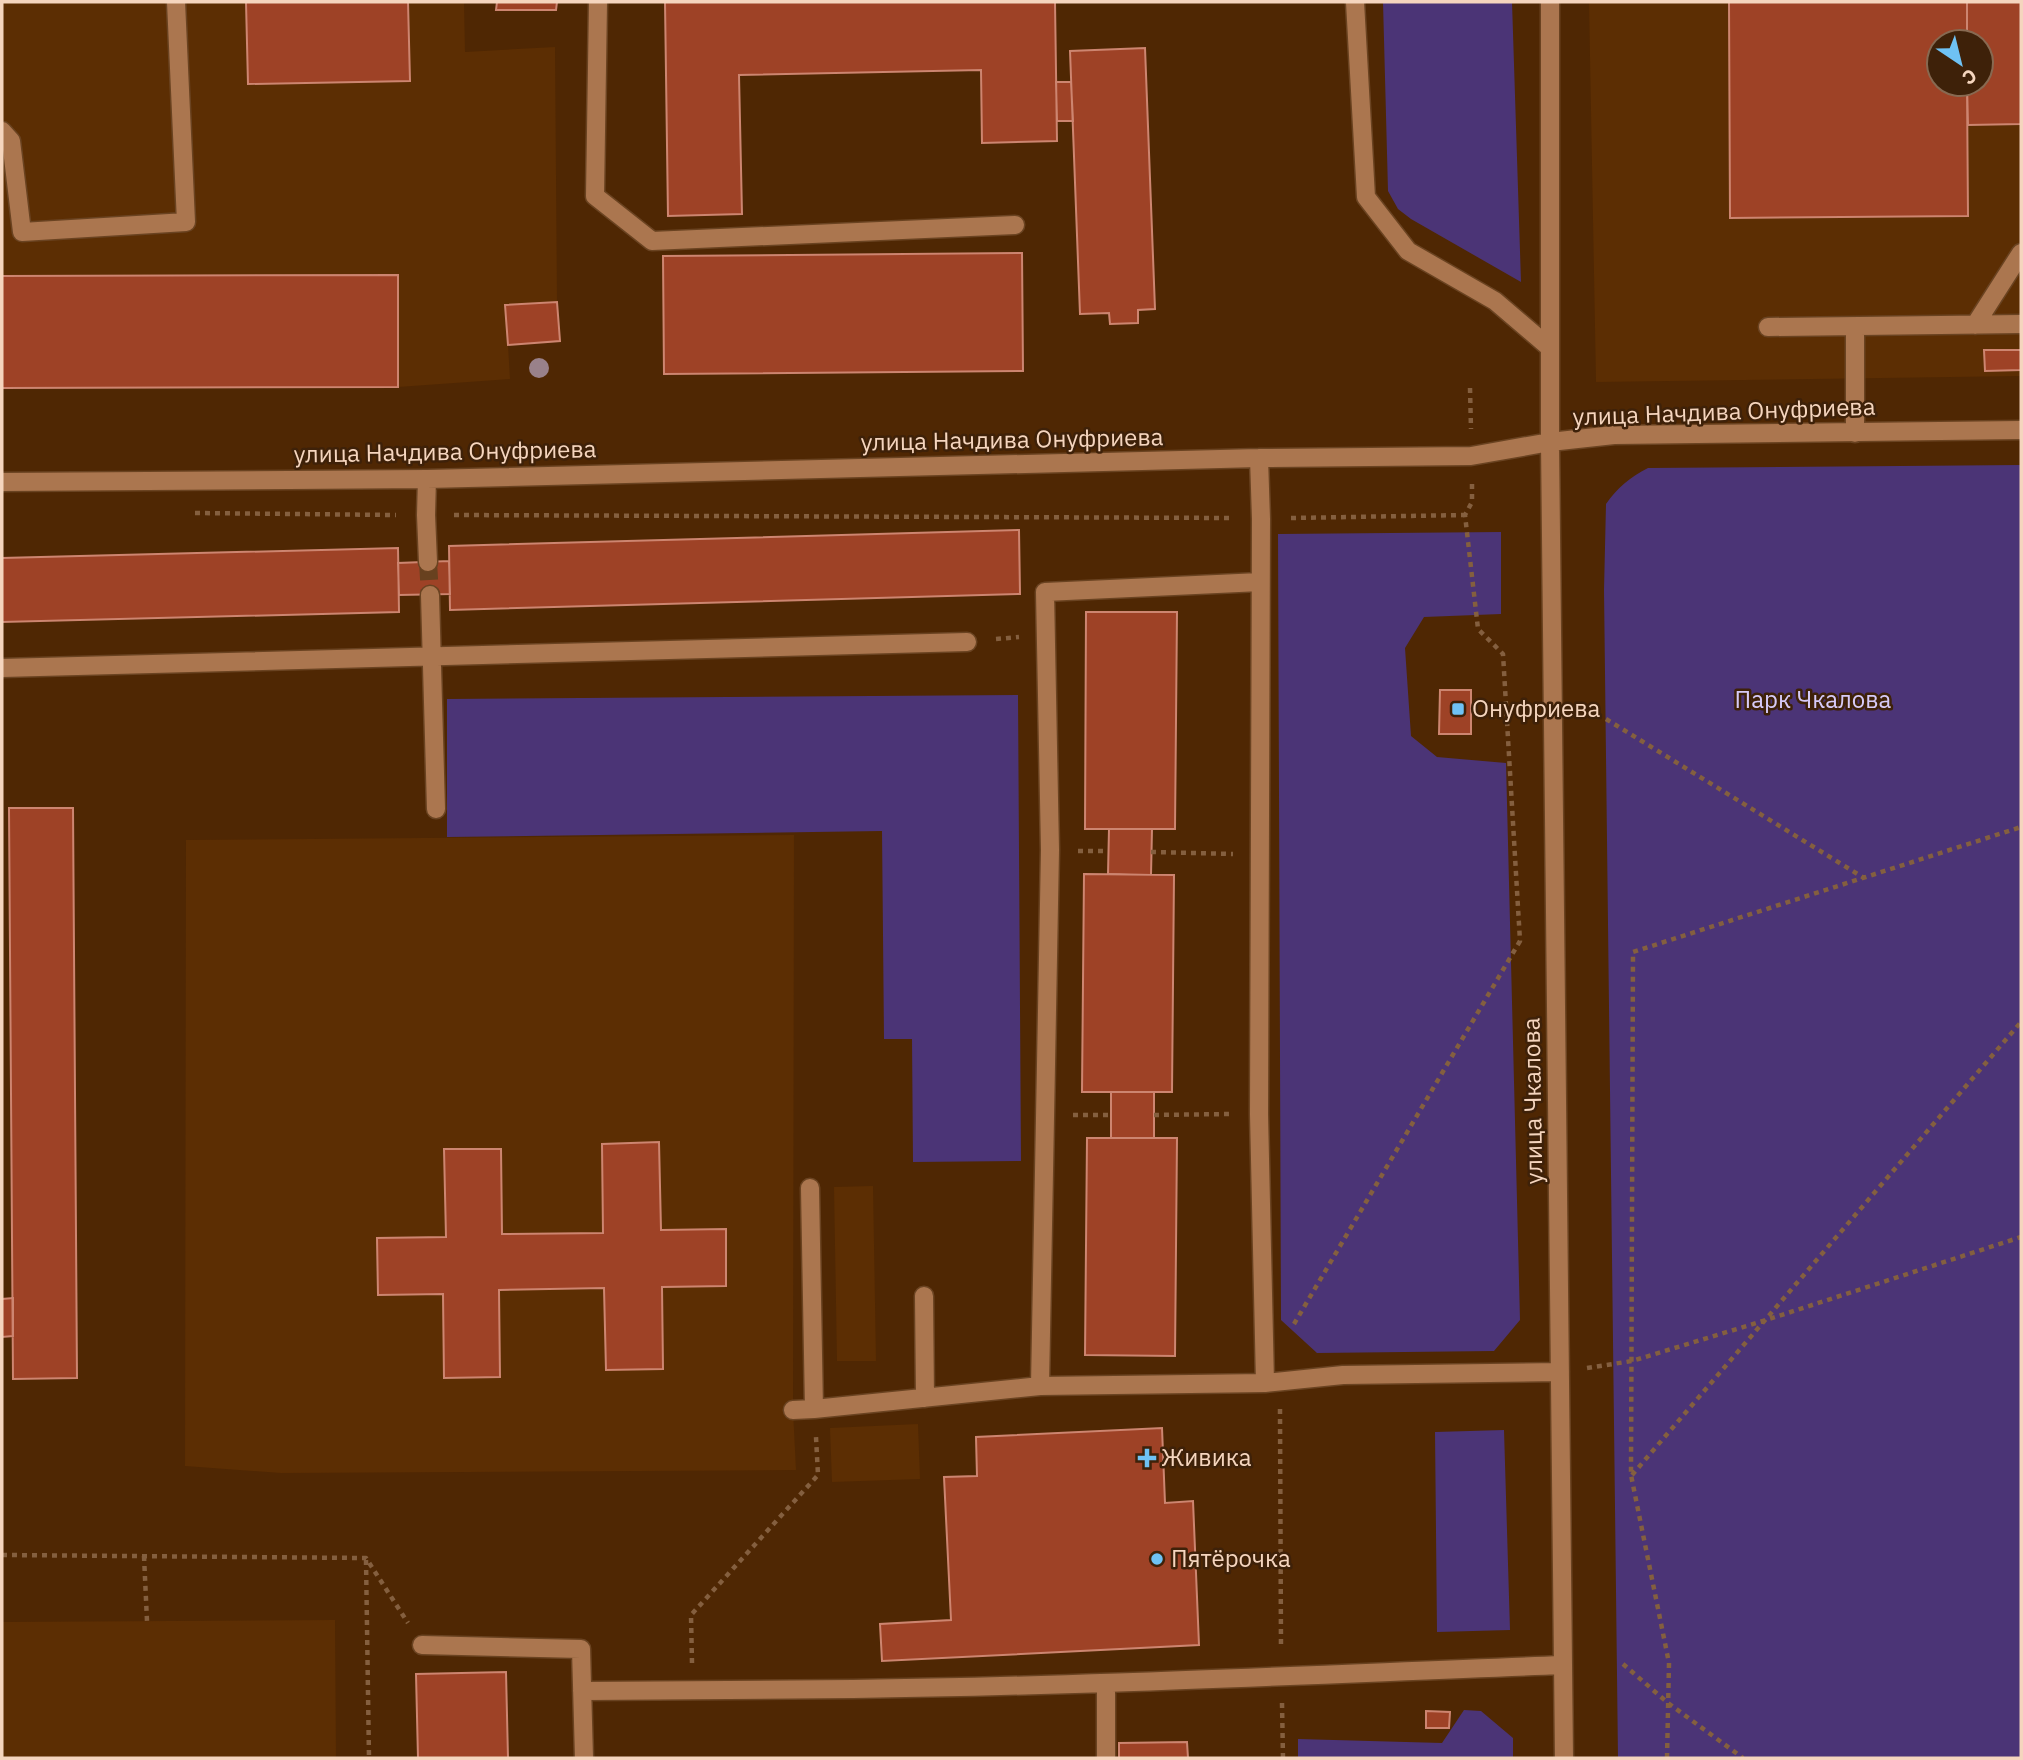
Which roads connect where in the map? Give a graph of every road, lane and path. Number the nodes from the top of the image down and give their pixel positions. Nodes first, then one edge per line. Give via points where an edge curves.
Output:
1 (176, 2) edge
2 (598, 2) edge
3 (1355, 2) edge
4 (1553, 7) edge
5 (2, 131) edge
6 (1015, 225) dead end
7 (2021, 253) edge
8 (2021, 324) edge
9 (1975, 325) junction
10 (1769, 327) dead end
11 (1855, 327) junction
12 (1550, 348) junction
13 (2021, 430) edge
14 (1856, 433) junction
15 (1550, 442) junction
16 (1259, 458) junction
17 (427, 479) junction
18 (2, 482) edge
19 (1472, 502) dead end
20 (193, 513) dead end
21 (426, 515) junction
22 (1465, 515) junction
23 (1261, 519) junction
24 (428, 562) tunnel mouth
25 (1260, 582) junction
26 (430, 595) tunnel mouth
27 (1047, 634) junction
28 (967, 642) joint
29 (433, 656) junction
30 (2, 668) edge
31 (1606, 719) dead end
32 (436, 809) dead end
33 (2021, 827) edge
34 (1151, 852) dead end
35 (1259, 855) junction
36 (1864, 878) junction
37 (2021, 1022) edge
38 (1259, 1114) junction
39 (1045, 1115) junction
40 (1110, 1115) dead end
41 (1154, 1115) dead end
42 (810, 1188) dead end
43 (2021, 1237) edge
44 (924, 1296) dead end
45 (1763, 1321) junction
46 (1632, 1361) junction
47 (1560, 1372) junction
48 (1040, 1386) junction
49 (1275, 1388) junction
50 (925, 1398) junction
51 (814, 1409) junction
52 (793, 1410) dead end
53 (1631, 1475) junction
54 (2, 1555) edge
55 (144, 1556) junction
56 (366, 1558) junction
57 (147, 1621) dead end
58 (422, 1645) joint
59 (1281, 1654) dead end
60 (1623, 1664) dead end
61 (1563, 1665) junction
62 (1281, 1677) junction
63 (1106, 1683) junction
64 (692, 1689) junction
65 (582, 1691) junction
66 (1668, 1703) junction
67 (369, 1758) edge
68 (584, 1758) edge
69 (1106, 1758) edge
70 (1283, 1758) edge
71 (1564, 1758) edge
72 (1667, 1758) edge
73 (1742, 1758) edge

1 - 5 street via 186,222 22,232 11,141
2 - 6 street via 595,196 652,241
3 - 12 street via 1366,197 1408,251 1494,301
4 - 12 street, улица Чкалова
7 - 9 street
8 - 9 street
9 - 11 street
10 - 11 street
11 - 14 street
12 - 15 street, улица Чкалова
13 - 14 street, улица Начдива Онуфриева
14 - 15 street, улица Начдива Онуфриева via 1614,435
15 - 16 street, улица Начдива Онуфриева via 1471,456
15 - 47 street, улица Чкалова
16 - 17 street, улица Начдива Онуфриева
16 - 23 street
17 - 18 street, улица Начдива Онуфриева
17 - 21 street
19 - 22 path
20 - 21 path
21 - 23 path
21 - 24 street
22 - 23 path
22 - 49 path via 1478,629 1503,654 1520,941 1280,1347
23 - 25 street
25 - 27 street via 1045,592
25 - 35 street
26 - 29 street
27 - 28 path
27 - 39 street via 1050,850
28 - 29 street
29 - 30 street
29 - 32 street
31 - 36 path
33 - 36 path
34 - 35 path
35 - 38 street
36 - 46 path via 1633,952
37 - 45 path
38 - 41 path
38 - 49 street
39 - 40 path
39 - 48 street
42 - 51 street
43 - 45 path
44 - 50 street
45 - 46 path
45 - 53 path
46 - 47 path
46 - 53 path
47 - 49 street via 1343,1375
47 - 61 street, улица Чкалова
48 - 49 street
48 - 50 street
49 - 59 path
50 - 51 street
51 - 52 street
51 - 64 path via 818,1475 691,1615
53 - 66 path via 1669,1663
54 - 55 path
55 - 56 path
55 - 57 path
56 - 58 path
56 - 67 path
58 - 65 street via 581,1649
60 - 66 path
61 - 62 street
61 - 71 street, улица Чкалова
62 - 63 street
62 - 70 path
63 - 64 street
63 - 69 street
64 - 65 street
65 - 68 street
66 - 72 path
66 - 73 path

